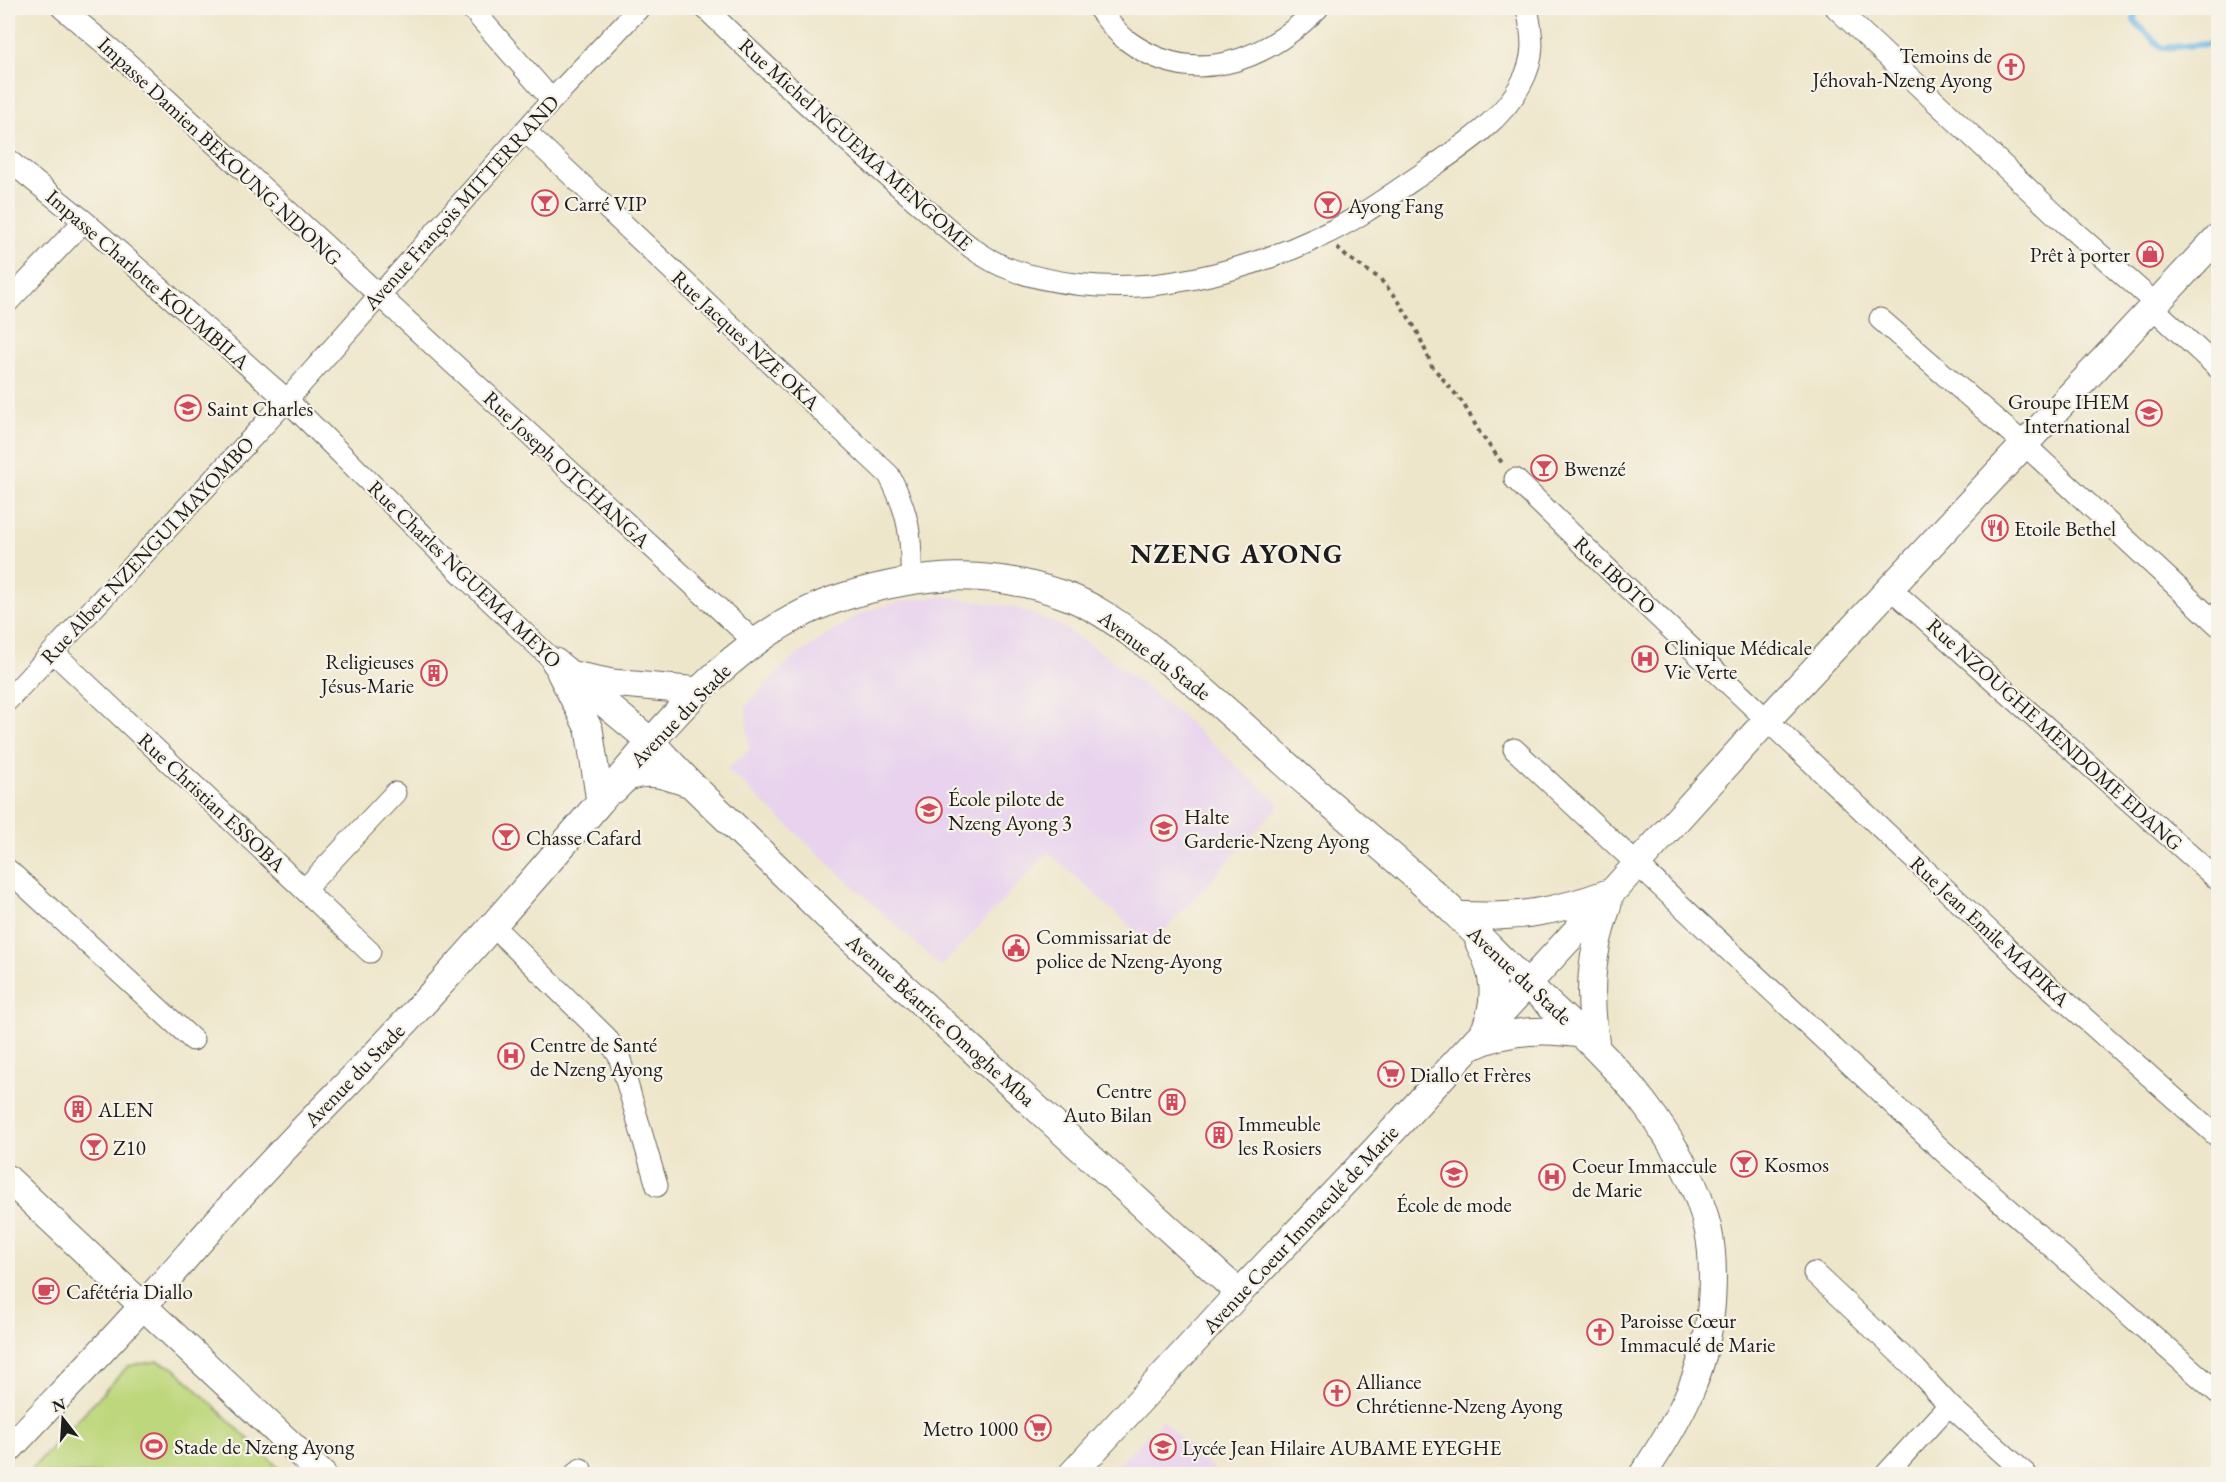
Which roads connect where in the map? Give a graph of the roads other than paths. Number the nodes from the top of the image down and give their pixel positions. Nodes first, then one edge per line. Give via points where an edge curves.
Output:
1 (62, 8) edge
2 (471, 8) edge
3 (639, 8) edge
4 (705, 8) edge
5 (1098, 8) edge
6 (1318, 8) edge
7 (1527, 8) edge
8 (1836, 8) edge
9 (552, 100) junction
10 (525, 131) junction
11 (8, 160) edge
12 (84, 221) junction
13 (2218, 237) edge
14 (378, 296) junction
15 (8, 302) edge
16 (2154, 305) junction
17 (1880, 319) dead end
18 (2218, 368) edge
19 (287, 400) junction
20 (2024, 444) junction
21 (1515, 479) road end
22 (911, 579) junction
23 (1891, 589) junction
24 (2218, 625) edge
25 (755, 642) junction
26 (53, 652) junction
27 (555, 662) junction
28 (691, 699) junction
29 (8, 700) edge
30 (1767, 720) junction
31 (650, 741) junction
32 (1514, 749) dead end
33 (691, 784) junction
34 (395, 793) dead end
35 (600, 801) junction
36 (1637, 864) junction
37 (8, 870) edge
38 (2218, 880) edge
39 (305, 889) junction
40 (1612, 892) junction
41 (1465, 923) junction
42 (492, 926) junction
43 (370, 952) dead end
44 (1527, 984) junction
45 (1486, 1028) junction
46 (193, 1040) dead end
47 (1590, 1041) junction
48 (1466, 1049) junction
49 (2218, 1137) edge
50 (8, 1179) edge
51 (657, 1186) dead end
52 (1814, 1273) dead end
53 (1239, 1293) junction
54 (143, 1306) junction
55 (2218, 1393) edge
56 (1949, 1405) junction
57 (8, 1450) edge
58 (322, 1474) edge
59 (1072, 1474) edge
60 (1643, 1474) edge
61 (1886, 1474) edge
62 (2026, 1474) edge

1 - 14 street, Impasse Damien BEKOUNG NDONG
2 - 9 street
3 - 9 street, Avenue François MITTERRAND
4 - 7 street, Rue Michel NGUEMA MENGOME via 969,246 1008,269 1095,285 1150,285 1248,264 1325,234 1379,202 1454,152 1504,108 1520,86 1533,48
5 - 6 street via 1123,38 1149,54 1177,63 1209,66 1238,61 1262,50
8 - 16 street
9 - 10 street, Avenue François MITTERRAND
10 - 14 street, Avenue François MITTERRAND
10 - 22 street, Rue Jacques NZE OKA via 889,475 902,498 908,522
11 - 12 street, Impasse Charlotte KOUMBILA
12 - 15 street
12 - 19 street, Impasse Charlotte KOUMBILA
13 - 16 main road, Avenue Coeur Immaculé de Marie
14 - 19 street, Avenue François MITTERRAND
14 - 25 street, Rue Joseph OTCHANGA
16 - 18 street
16 - 20 main road, Avenue Coeur Immaculé de Marie
17 - 20 street
19 - 26 street, Rue Albert NZENGUI MAYOMBO
19 - 27 street, Rue Charles NGUEMA MEYO
20 - 23 main road, Avenue Coeur Immaculé de Marie
20 - 24 street
21 - 30 street, Rue IBOTO
22 - 25 main road, Avenue du Stade via 817,606
22 - 41 main road, Avenue du Stade via 952,576 1006,580 1087,604 1179,669
23 - 30 main road, Avenue Coeur Immaculé de Marie
23 - 38 street, Rue NZOUGHE MENDOME EDANG
25 - 28 main road, Avenue du Stade
26 - 29 street, Rue Albert NZENGUI MAYOMBO
26 - 39 street, Rue Christian ESSOBA
27 - 28 main road via 568,673 586,679
27 - 31 main road, Rue Charles NGUEMA MEYO
27 - 35 main road via 589,729
28 - 31 main road, Avenue du Stade
28 - 33 main road via 676,732 676,749
30 - 36 main road, Avenue Coeur Immaculé de Marie
30 - 49 street, Rue Jean Emile MAPIKA via 2037,976
31 - 33 main road, Avenue Béatrice Omoghe Mba
31 - 35 main road, Avenue du Stade
32 - 36 street
33 - 35 main road via 670,776 628,777
33 - 53 main road, Avenue Béatrice Omoghe Mba via 834,923
34 - 39 street
35 - 42 main road, Avenue du Stade
36 - 40 main road, Avenue Coeur Immaculé de Marie
36 - 55 street via 1944,1152
37 - 46 street
39 - 43 street, Rue Christian ESSOBA
40 - 41 main road via 1577,905
40 - 44 main road, Avenue Coeur Immaculé de Marie
40 - 47 main road via 1593,958
41 - 44 main road, Avenue du Stade
41 - 45 main road via 1485,956 1494,982 1495,997
42 - 51 street via 606,1037 619,1056
42 - 54 main road, Avenue du Stade via 253,1181
44 - 45 main road, Avenue Coeur Immaculé de Marie
44 - 47 main road, Avenue du Stade
45 - 48 main road, Avenue Coeur Immaculé de Marie
47 - 48 main road via 1555,1031 1515,1034 1481,1041
47 - 60 main road, Avenue du Stade via 1644,1102 1670,1141 1692,1181 1710,1235 1711,1319 1702,1363 1671,1431
48 - 53 main road, Avenue Coeur Immaculé de Marie
50 - 54 main road
52 - 56 street via 1908,1360
53 - 59 main road, Avenue Coeur Immaculé de Marie
54 - 57 main road, Avenue du Stade
54 - 58 main road
56 - 61 street
56 - 62 street

